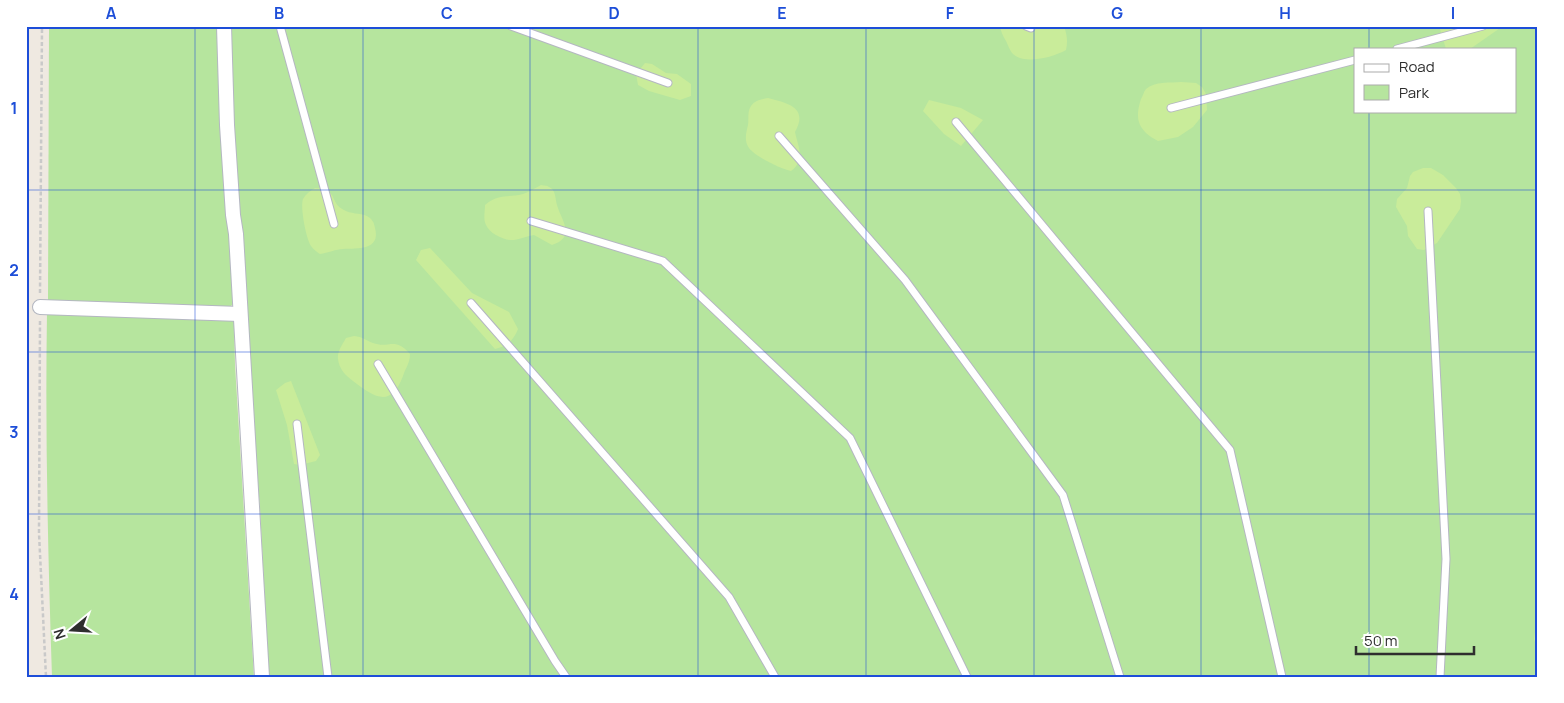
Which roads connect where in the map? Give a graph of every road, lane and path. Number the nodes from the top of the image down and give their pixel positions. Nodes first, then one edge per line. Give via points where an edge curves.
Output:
1 (42, 26) edge
2 (224, 26) edge
3 (280, 26) edge
4 (511, 26) edge
5 (1483, 26) edge
6 (1401, 48) edge
7 (1354, 60) edge
8 (668, 83) dead end
9 (1171, 108) dead end
10 (956, 122) dead end
11 (779, 136) dead end
12 (1428, 211) dead end
13 (531, 221) dead end
14 (334, 224) dead end
15 (471, 304) dead end
16 (40, 307) junction
17 (240, 314) junction
18 (378, 364) dead end
19 (297, 424) dead end
20 (46, 677) edge
21 (262, 677) edge
22 (328, 677) edge
23 (566, 677) edge
24 (775, 677) edge
25 (967, 677) edge
26 (1120, 677) edge
27 (1282, 677) edge
28 (1440, 677) edge

1 - 16 path
2 - 17 street
3 - 14 lane
4 - 8 lane
5 - 6 lane
7 - 9 lane
10 - 27 lane via 1230,450
11 - 26 lane via 905,280 1063,495
12 - 28 lane via 1446,559
13 - 25 lane via 663,261 850,438
15 - 24 lane via 729,597
16 - 17 street
16 - 20 path via 39,533
17 - 21 street
18 - 23 lane
19 - 22 lane

